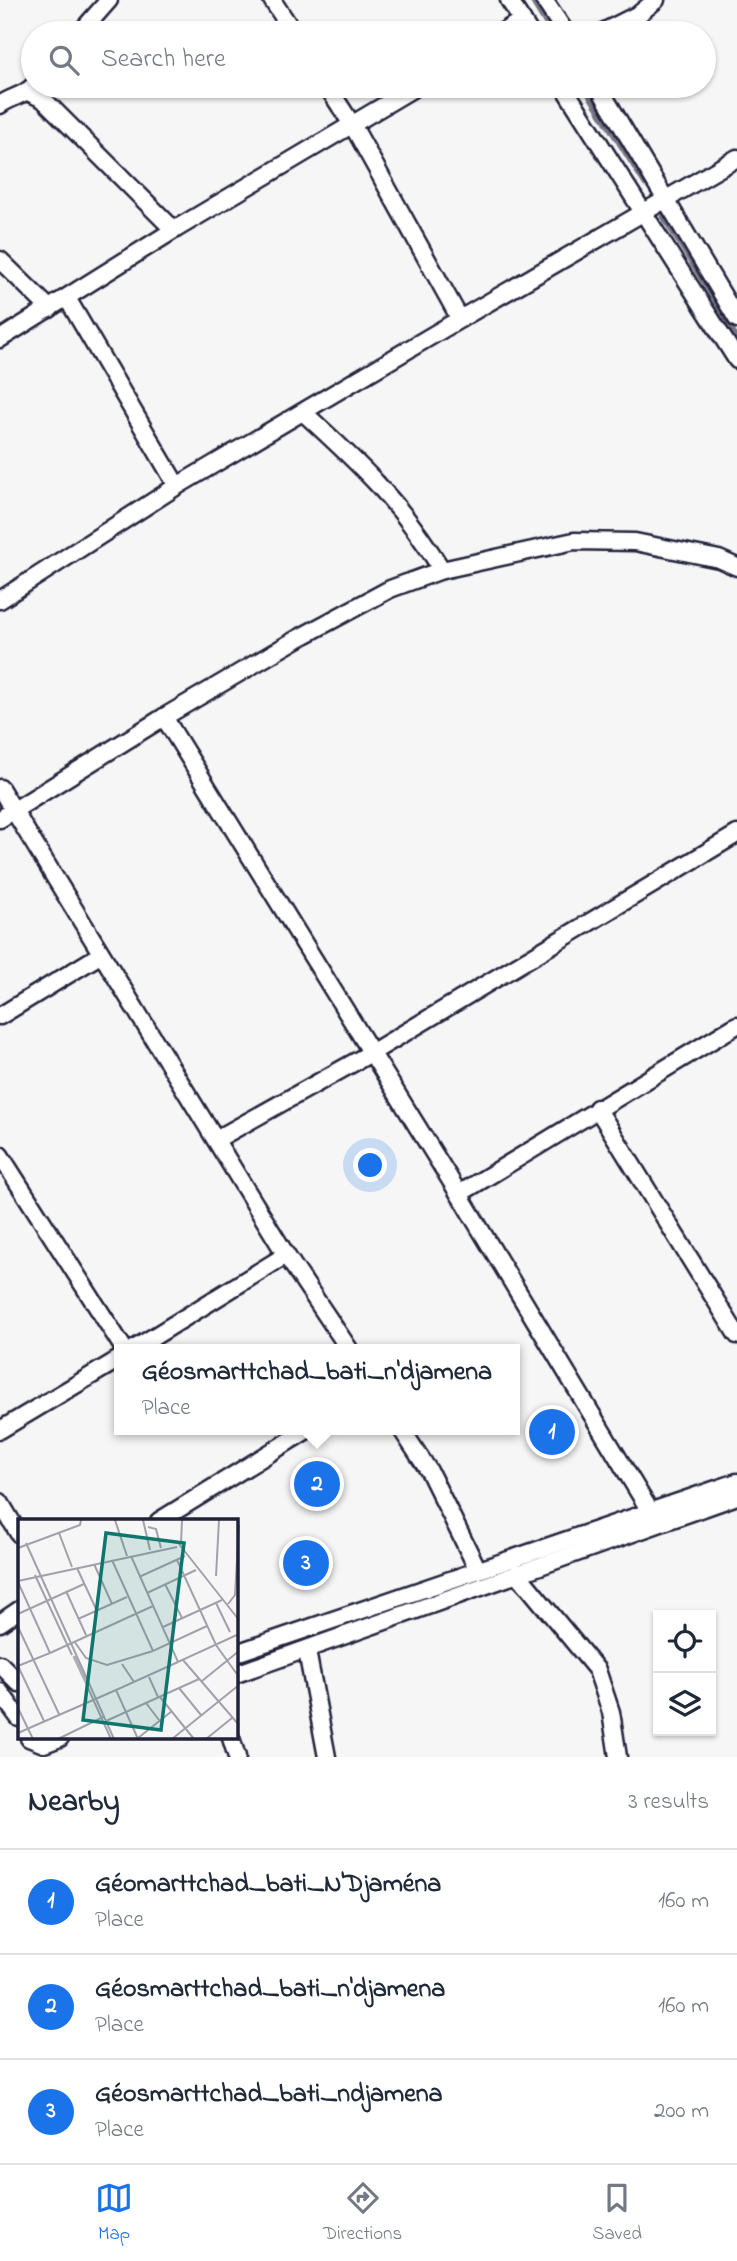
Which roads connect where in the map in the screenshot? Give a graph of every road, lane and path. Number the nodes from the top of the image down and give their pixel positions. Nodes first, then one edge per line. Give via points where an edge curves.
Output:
1 (109, 0) edge
2 (272, 0) edge
3 (509, 0) edge
4 (544, 0) edge
5 (656, 0) edge
6 (91, 21) edge
7 (286, 21) edge
8 (522, 21) edge
9 (558, 21) edge
10 (624, 21) edge
11 (21, 93) edge
12 (41, 98) edge
13 (335, 98) edge
14 (398, 98) edge
15 (570, 98) edge
16 (605, 98) edge
17 (0, 105) edge
18 (353, 126) junction
19 (737, 158) edge
20 (666, 199) junction
21 (643, 214) junction
22 (174, 230) junction
23 (0, 260) edge
24 (67, 298) junction
25 (50, 309) junction
26 (460, 319) junction
27 (737, 319) edge
28 (0, 339) edge
29 (737, 360) edge
30 (304, 413) junction
31 (177, 486) junction
32 (737, 567) edge
33 (442, 570) junction
34 (0, 600) edge
35 (164, 717) junction
36 (0, 788) edge
37 (6, 815) edge
38 (737, 834) edge
39 (100, 955) junction
40 (0, 1016) edge
41 (736, 1029) edge
42 (371, 1053) junction
43 (597, 1108) junction
44 (217, 1139) junction
45 (0, 1155) edge
46 (459, 1194) junction
47 (286, 1255) junction
48 (737, 1335) edge
49 (121, 1344) edge
50 (143, 1344) edge
51 (346, 1344) edge
52 (114, 1362) edge
53 (0, 1430) edge
54 (299, 1435) edge
55 (405, 1435) edge
56 (737, 1482) edge
57 (737, 1496) edge
58 (0, 1502) edge
59 (650, 1511) junction
60 (162, 1519) edge
61 (18, 1532) edge
62 (478, 1570) junction
63 (517, 1573) junction
64 (18, 1611) edge
65 (0, 1623) edge
66 (307, 1651) junction
67 (238, 1652) edge
68 (0, 1664) edge
69 (238, 1673) edge
70 (18, 1682) edge
71 (0, 1692) edge
72 (18, 1717) edge
73 (33, 1740) edge
74 (55, 1740) edge
75 (232, 1740) edge
76 (237, 1757) edge
77 (327, 1757) edge
78 (618, 1757) edge

1 - 6 street
2 - 7 street
3 - 8 street
4 - 9 street
5 - 10 street
11 - 17 street
12 - 22 street
13 - 18 street
14 - 18 street
15 - 21 street
16 - 20 street
18 - 22 street
18 - 26 street
19 - 20 street
20 - 21 street
20 - 27 street
21 - 26 street
21 - 29 street
22 - 24 street
23 - 25 street
24 - 25 street
24 - 31 street
25 - 28 street
26 - 30 street
30 - 31 street
30 - 33 street via 388,494 414,524
31 - 34 street
32 - 33 street via 635,542 574,541
33 - 35 street via 390,589 308,632
35 - 37 street
35 - 42 street
36 - 37 street
37 - 39 street
38 - 42 street
39 - 40 street
39 - 44 street
41 - 43 street
42 - 44 street
42 - 46 street
43 - 46 street
43 - 48 street
44 - 47 street
45 - 49 street
46 - 59 street
47 - 50 street
47 - 51 street
52 - 53 street
54 - 60 street
55 - 62 street via 429,1471
56 - 59 street
57 - 63 street
58 - 61 street
59 - 62 street
62 - 67 street
63 - 66 street
63 - 78 street via 597,1670 611,1712
64 - 65 street
66 - 69 street
66 - 77 street
68 - 70 street
71 - 72 street
73 - 74 street via 44,1744
75 - 76 street

